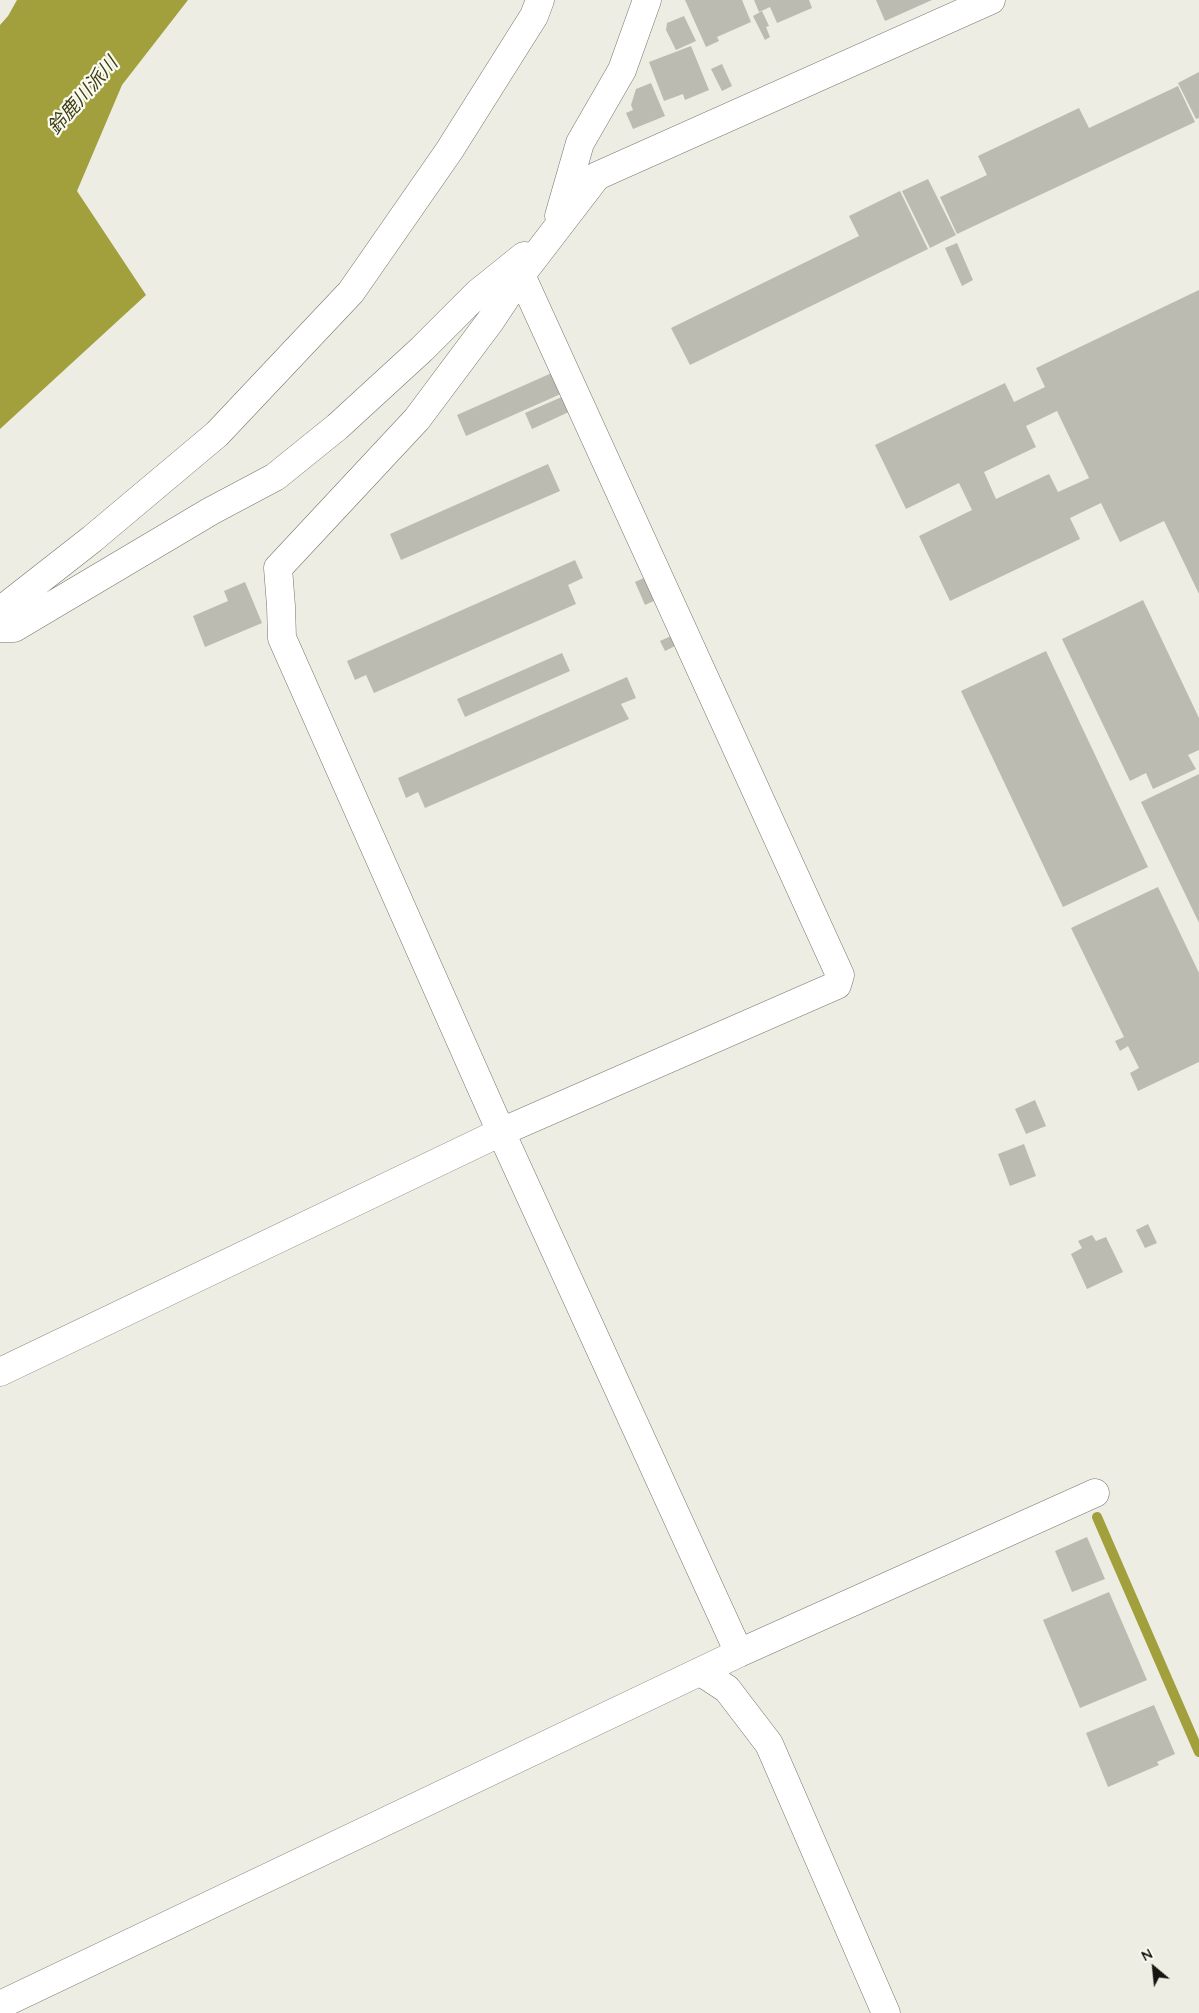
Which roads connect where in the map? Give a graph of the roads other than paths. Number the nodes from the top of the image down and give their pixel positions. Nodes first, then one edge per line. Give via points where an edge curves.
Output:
1 (540, 0) edge
2 (648, 0) edge
3 (992, 0) edge
4 (554, 232) junction
5 (521, 275) junction
6 (0, 611) edge
7 (0, 628) edge
8 (501, 1132) junction
9 (0, 1372) edge
10 (1095, 1493) dead end
11 (739, 1653) junction
12 (701, 1672) junction
13 (0, 2005) edge
14 (886, 2013) edge

1 - 6 street via 534,16 449,152 351,292 217,434
2 - 4 street via 622,70 580,142
3 - 4 street via 597,176
4 - 5 street
4 - 7 street via 478,292 337,427 275,477 211,511 14,628
5 - 8 street via 417,419 278,568 282,638
5 - 8 street via 840,975 837,984
8 - 9 street
8 - 11 street
10 - 11 street
11 - 12 street
12 - 13 street
12 - 14 street via 727,1689 769,1744

